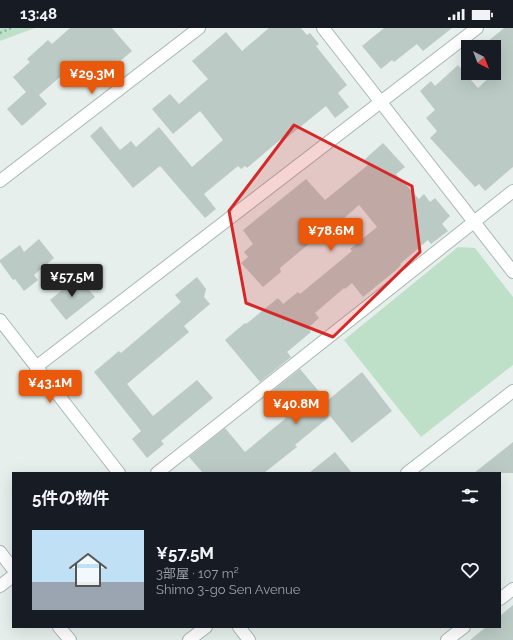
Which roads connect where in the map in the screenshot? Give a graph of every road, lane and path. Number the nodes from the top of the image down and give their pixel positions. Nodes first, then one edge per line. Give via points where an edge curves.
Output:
1 (11, 28) edge
2 (199, 28) edge
3 (322, 28) edge
4 (477, 28) edge
5 (0, 33) edge
6 (380, 103) junction
7 (0, 181) edge
8 (513, 191) edge
9 (473, 222) junction
10 (513, 272) edge
11 (0, 320) edge
12 (36, 367) junction
13 (513, 391) edge
14 (118, 472) edge
15 (158, 472) edge
16 (408, 472) edge
17 (0, 552) edge
18 (12, 568) edge
19 (12, 577) edge
20 (0, 586) edge
21 (513, 589) edge
22 (501, 598) edge
23 (60, 628) edge
24 (205, 628) edge
25 (241, 628) edge
26 (463, 628) edge
27 (70, 640) edge
28 (189, 640) edge
29 (249, 640) edge
30 (447, 640) edge

1 - 5 path
2 - 7 street
3 - 6 street
4 - 6 street
6 - 9 street
6 - 12 street
8 - 9 street
9 - 10 street
9 - 15 street
11 - 12 street
12 - 14 street
13 - 16 street
17 - 18 street
19 - 20 street
21 - 22 street
23 - 27 street
24 - 28 street
25 - 29 street
26 - 30 street

